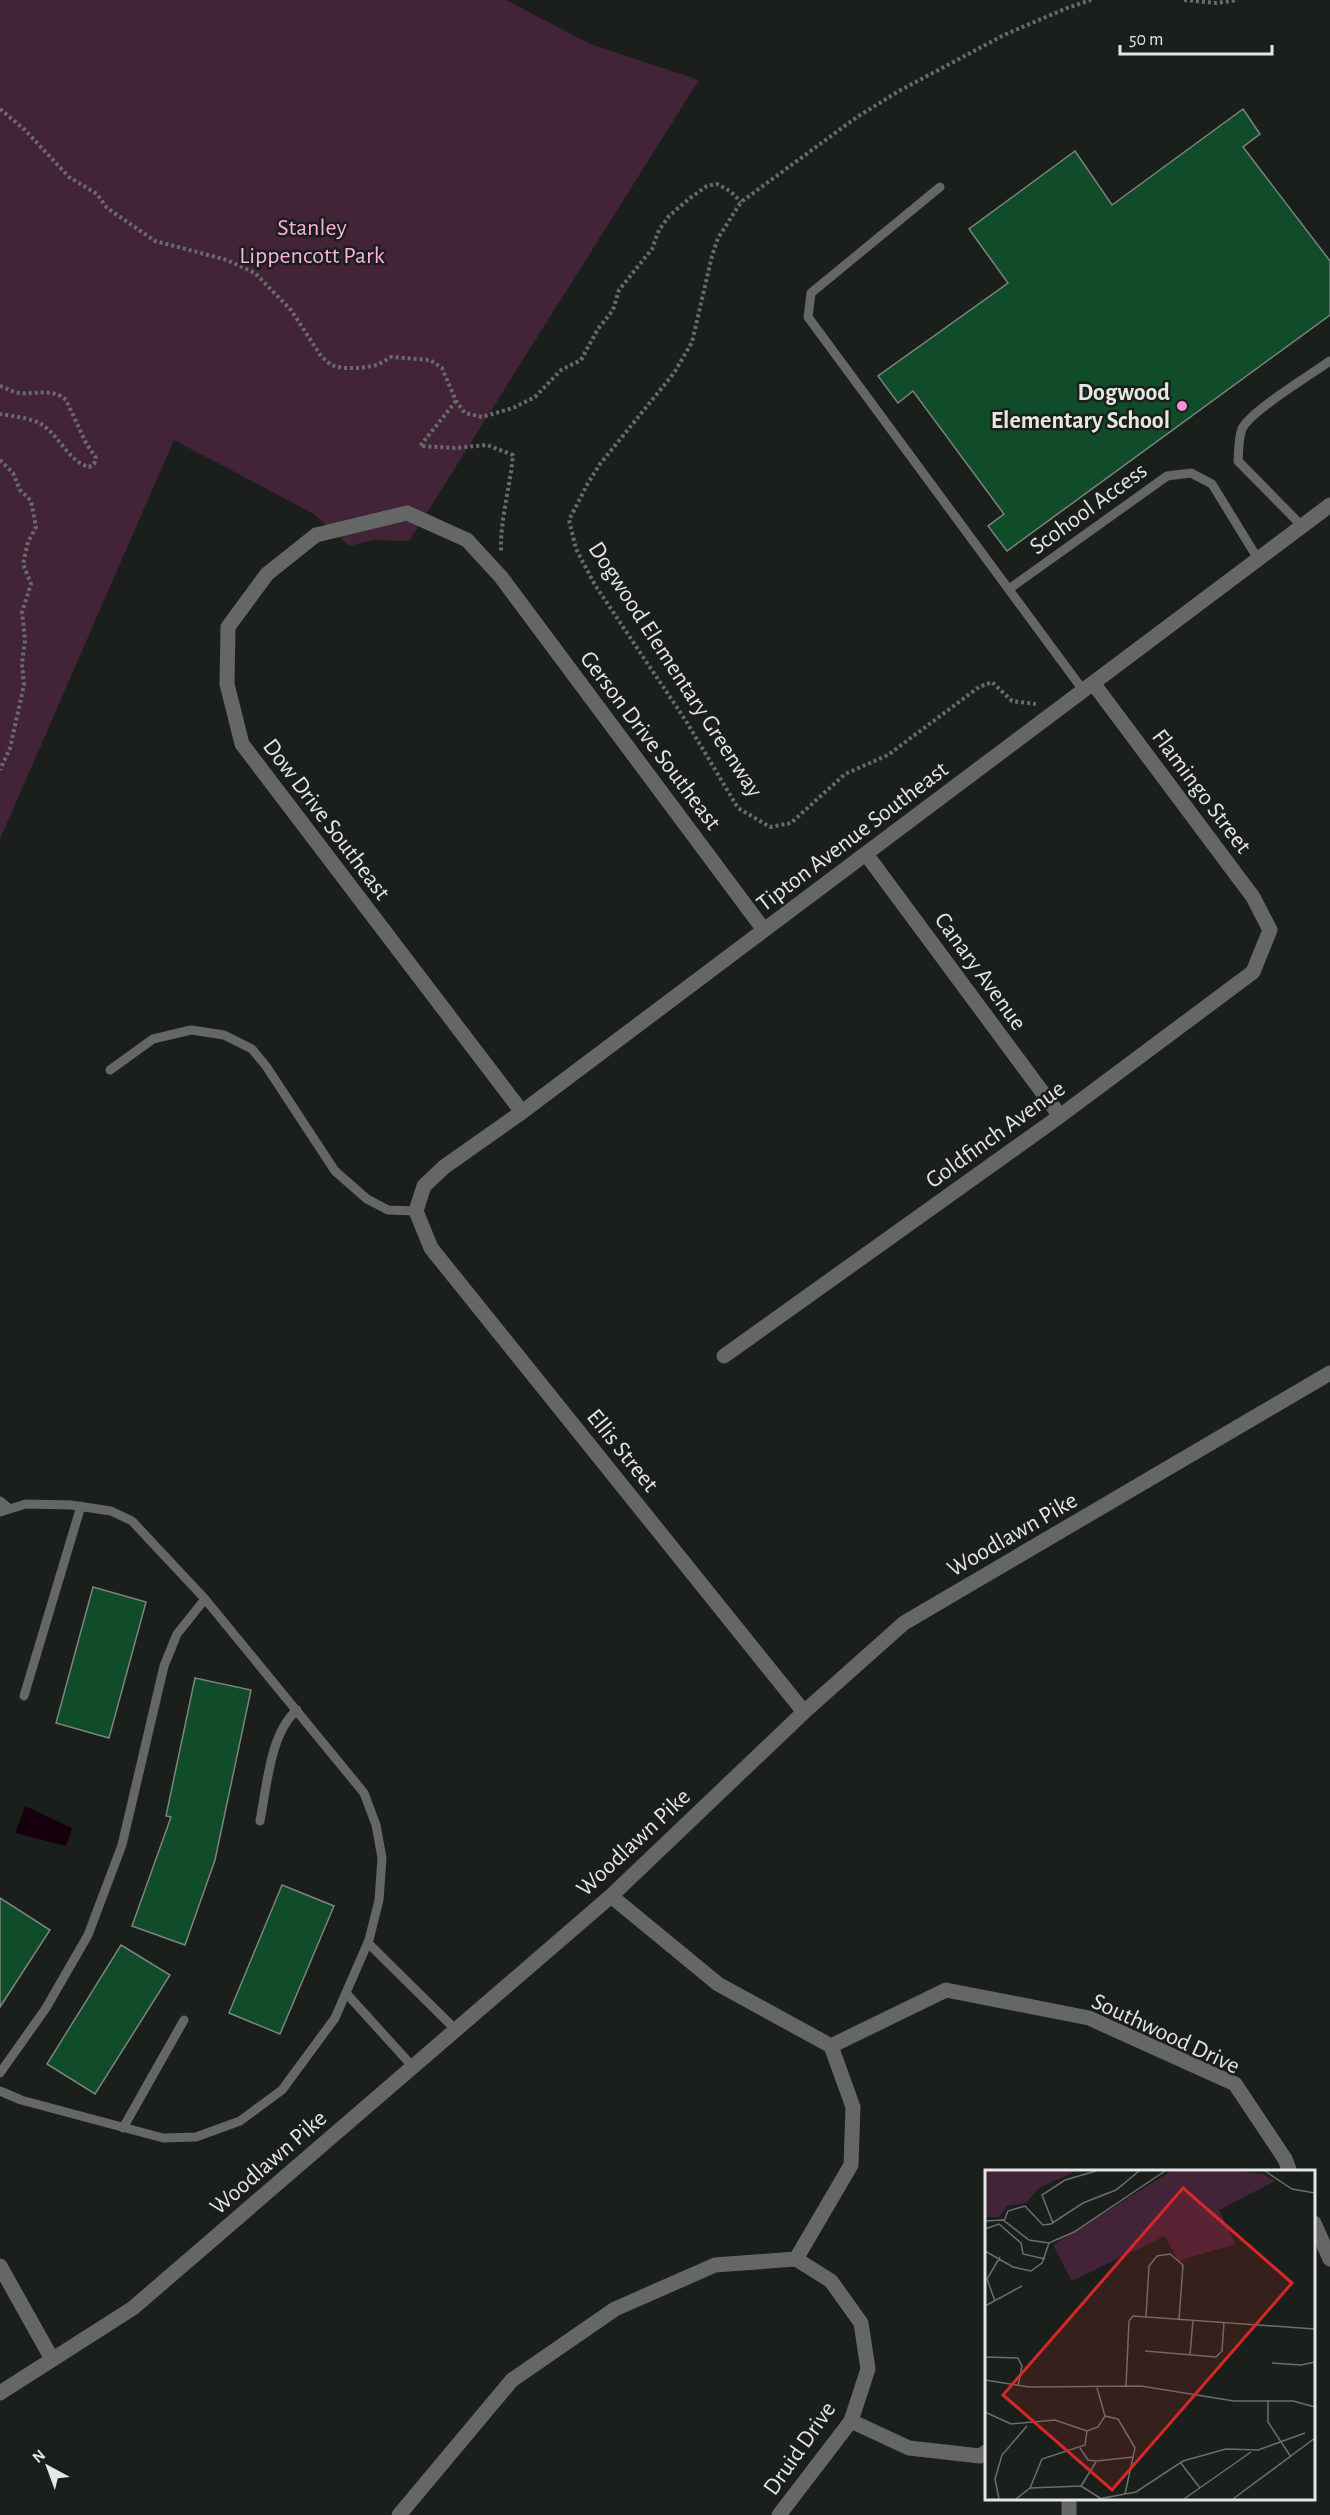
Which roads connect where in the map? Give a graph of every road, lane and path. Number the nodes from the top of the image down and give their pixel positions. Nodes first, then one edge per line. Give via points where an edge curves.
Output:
1 (1091, 0) edge
2 (1184, 0) edge
3 (1238, 0) edge
4 (0, 109) edge
5 (940, 187) dead end
6 (741, 202) junction
7 (1330, 361) edge
8 (0, 386) edge
9 (456, 401) junction
10 (0, 414) edge
11 (0, 460) edge
12 (1330, 505) edge
13 (1302, 526) junction
14 (1258, 559) junction
15 (501, 577) junction
16 (1009, 589) junction
17 (1088, 687) junction
18 (1048, 717) junction
19 (0, 770) edge
20 (866, 854) junction
21 (764, 930) junction
22 (1270, 930) joint
23 (111, 1070) dead end
24 (522, 1112) junction
25 (1060, 1116) junction
26 (416, 1211) junction
27 (724, 1356) dead end
28 (1330, 1372) edge
29 (0, 1501) edge
30 (81, 1506) junction
31 (5, 1511) edge
32 (205, 1599) junction
33 (24, 1696) dead end
34 (297, 1710) junction
35 (804, 1712) junction
36 (260, 1821) dead end
37 (611, 1896) junction
38 (368, 1943) junction
39 (346, 1993) junction
40 (184, 2020) dead end
41 (456, 2030) junction
42 (831, 2046) junction
43 (413, 2067) junction
44 (0, 2073) edge
45 (0, 2091) edge
46 (123, 2128) junction
47 (1287, 2165) edge
48 (1315, 2225) edge
49 (796, 2259) junction
50 (1330, 2259) edge
51 (0, 2266) edge
52 (52, 2359) junction
53 (0, 2393) edge
54 (852, 2421) junction
55 (985, 2453) edge
56 (399, 2515) edge
57 (779, 2515) edge

1 - 6 path, Dogwood Elementary Greenway via 1004,35 899,91
2 - 3 path
4 - 9 path via 69,177 155,240 227,260 255,273 291,310 331,365 361,368 391,357 430,360 442,368
5 - 16 lane via 811,293 808,317
6 - 9 path via 717,184 707,186 669,216 652,249 619,290 613,310 581,360 561,370 534,397 482,417 465,413
6 - 18 path, Dogwood Elementary Greenway via 718,238 692,342 674,373 610,450 570,520 576,549 595,585 686,721 738,808 770,827 791,823 845,774 888,755 979,687 992,682 1012,701 1038,704
7 - 13 lane via 1258,412 1243,427 1239,441 1238,461
8 - 10 path via 17,393 62,396 96,458 94,464 80,465 39,423
9 - 15 path via 420,446 487,445 513,455 500,533
11 - 19 path via 13,472 20,490 31,501 36,527 23,564 31,584 22,612 24,686 10,748
12 - 13 street, Tipton Avenue Southeast
13 - 14 street, Tipton Avenue Southeast
14 - 16 lane, Scohool Access via 1212,484 1191,472 1167,476
14 - 17 street, Tipton Avenue Southeast
15 - 21 street, Gerson Drive Southeast
15 - 24 street, Dow Drive Southeast via 466,540 407,513 316,535 267,574 228,627 227,684 242,744
16 - 17 lane
17 - 18 street, Tipton Avenue Southeast
17 - 22 street, Flamingo Street via 1253,897
18 - 20 street, Tipton Avenue Southeast
20 - 21 street, Tipton Avenue Southeast
20 - 25 street, Canary Avenue
21 - 24 street, Tipton Avenue Southeast
22 - 25 street, Goldfinch Avenue via 1252,972
23 - 26 lane via 153,1039 191,1030 224,1035 252,1049 267,1066 335,1171 367,1199 388,1210
24 - 26 street, Tipton Avenue Southeast via 444,1167 424,1186
25 - 27 street, Goldfinch Avenue
26 - 35 street, Ellis Street via 431,1248
28 - 35 street, Woodlawn Pike via 904,1623
29 - 31 lane
30 - 31 lane via 26,1504
30 - 32 lane via 111,1511 132,1521
30 - 33 lane
32 - 34 lane
32 - 44 lane via 177,1634 164,1666 122,1845 88,1935 46,2008
34 - 36 lane via 278,1735
34 - 38 lane via 364,1793 376,1826 382,1858 380,1890
35 - 37 street, Woodlawn Pike
37 - 41 street, Woodlawn Pike
37 - 42 street via 718,1984
38 - 39 lane
38 - 41 lane
39 - 43 lane
39 - 46 lane via 335,2018 282,2090 240,2121 196,2137 163,2138
40 - 46 lane
41 - 43 street, Woodlawn Pike
42 - 47 street, Southwood Drive via 946,1990 1089,2018 1235,2084
42 - 49 street via 853,2107 851,2165
43 - 52 street, Woodlawn Pike via 133,2308
45 - 46 lane
48 - 50 street
49 - 54 street, Druid Drive via 831,2281 861,2323 868,2369
49 - 56 street via 715,2265 615,2309 512,2380
51 - 52 street
52 - 53 street, Woodlawn Pike
54 - 55 street via 909,2448 980,2456
54 - 57 street, Druid Drive

